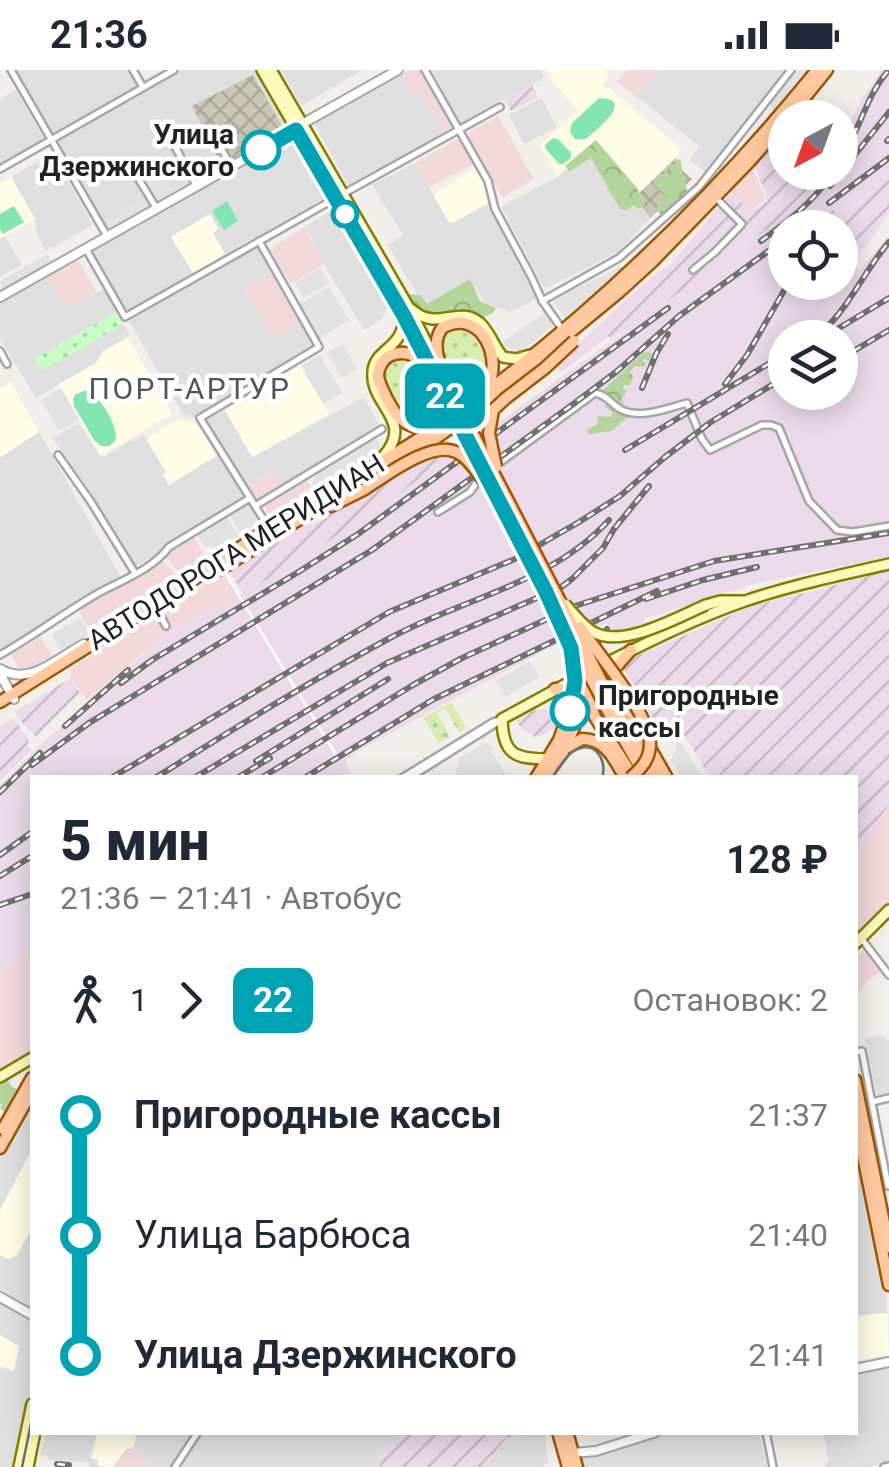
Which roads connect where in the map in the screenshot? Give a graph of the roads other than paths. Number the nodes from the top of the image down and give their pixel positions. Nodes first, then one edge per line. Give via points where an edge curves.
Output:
1 (11, 70) edge
2 (133, 70) edge
3 (174, 70) edge
4 (262, 70) edge
5 (271, 70) edge
6 (398, 70) edge
7 (424, 70) edge
8 (791, 70) edge
9 (818, 70) edge
10 (827, 70) edge
11 (143, 87) junction
12 (802, 100) edge
13 (500, 107) dead end
14 (299, 127) junction
15 (459, 130) junction
16 (214, 134) dead end
17 (768, 139) edge
18 (172, 140) dead end
19 (51, 141) junction
20 (231, 167) junction
21 (0, 169) edge
22 (138, 178) dead end
23 (197, 187) junction
24 (340, 196) junction
25 (715, 197) junction
26 (157, 209) junction
27 (107, 236) junction
28 (259, 241) junction
29 (86, 249) junction
30 (693, 270) dead end
31 (618, 293) junction
32 (0, 297) edge
33 (542, 301) junction
34 (406, 311) junction
35 (562, 329) junction
36 (0, 351) edge
37 (533, 354) junction
38 (7, 364) dead end
39 (448, 393) junction
40 (480, 397) junction
41 (446, 422) junction
42 (382, 429) dead end
43 (58, 455) dead end
44 (378, 462) junction
45 (250, 498) junction
46 (504, 501) junction
47 (255, 506) junction
48 (438, 512) dead end
49 (889, 526) edge
50 (273, 531) junction
51 (538, 558) junction
52 (889, 564) edge
53 (135, 574) junction
54 (546, 592) junction
55 (745, 602) junction
56 (565, 604) junction
57 (157, 610) junction
58 (166, 626) dead end
59 (98, 639) junction
60 (632, 650) joint
61 (0, 655) edge
62 (604, 671) junction
63 (0, 672) edge
64 (580, 676) junction
65 (555, 689) junction
66 (13, 697) junction
67 (587, 697) junction
68 (0, 705) edge
69 (613, 713) junction
70 (502, 719) junction
71 (563, 752) junction
72 (548, 759) junction
73 (411, 775) edge
74 (538, 775) edge
75 (546, 775) edge
76 (634, 775) edge
77 (634, 775) edge
78 (635, 775) edge
79 (636, 775) edge
80 (654, 775) edge
81 (666, 775) edge
82 (889, 910) edge
83 (858, 941) edge
84 (889, 975) edge
85 (858, 1052) edge
86 (30, 1060) edge
87 (0, 1077) edge
88 (30, 1082) edge
89 (858, 1092) edge
90 (30, 1095) edge
91 (889, 1098) edge
92 (872, 1102) junction
93 (858, 1124) edge
94 (0, 1134) edge
95 (889, 1140) edge
96 (880, 1141) junction
97 (0, 1148) edge
98 (881, 1187) edge
99 (889, 1247) edge
100 (889, 1286) edge
101 (0, 1297) edge
102 (30, 1314) edge
103 (889, 1362) edge
104 (858, 1368) edge
105 (30, 1414) edge
106 (34, 1435) edge
107 (196, 1435) edge
108 (559, 1435) edge
109 (647, 1435) edge
110 (767, 1435) edge
111 (569, 1459) edge
112 (19, 1467) edge
113 (28, 1467) edge
114 (175, 1467) edge
115 (555, 1467) edge
116 (577, 1467) edge
117 (772, 1467) edge

1 - 19 street
2 - 11 street
3 - 11 street
4 - 14 main road
5 - 14 main road
6 - 14 street
7 - 15 street
8 - 33 street via 699,188 619,258
9 - 35 main road, АВТОДОРОГА МЕРИДИАН via 668,235
10 - 12 main road, АВТОДОРОГА МЕРИДИАН
11 - 19 street
13 - 15 street
14 - 20 street
14 - 24 main road
15 - 24 street
15 - 33 street
16 - 20 street
17 - 25 main road, АВТОДОРОГА МЕРИДИАН
18 - 23 street
19 - 21 street
19 - 27 street
20 - 23 street
22 - 26 street
23 - 26 street
24 - 28 street
24 - 34 main road
25 - 30 street via 742,224
25 - 31 main road, АВТОДОРОГА МЕРИДИАН
26 - 27 street
27 - 29 street
28 - 29 street via 125,317
28 - 45 street via 320,346 200,418
29 - 32 street
31 - 46 main road, bridge via 491,416
31 - 50 main road, АВТОДОРОГА МЕРИДИАН via 458,423
33 - 35 street
34 - 37 main road via 429,320 472,318 505,358
34 - 39 main road
34 - 44 main road via 401,335 373,370 395,429
35 - 37 main road, АВТОДОРОГА МЕРИДИАН
36 - 38 street
37 - 40 main road, АВТОДОРОГА МЕРИДИАН
39 - 40 main road via 435,340 444,326 462,321 478,330 493,359 492,379
39 - 41 main road via 413,356 392,355 379,368 381,386 401,421 418,428
39 - 46 main road, bridge
40 - 41 main road, АВТОДОРОГА МЕРИДИАН
41 - 44 main road, АВТОДОРОГА МЕРИДИАН
42 - 47 street
43 - 53 street
44 - 50 main road, АВТОДОРОГА МЕРИДИАН
45 - 47 street
45 - 53 street
46 - 50 main road, bridge via 448,450 422,455
46 - 51 main road, bridge
46 - 54 main road, bridge
47 - 50 street
48 - 49 street via 591,395 604,394 632,413 687,403 710,450 762,426 779,428 809,501 837,530
50 - 57 main road, АВТОДОРОГА МЕРИДИАН
50 - 59 main road, АВТОДОРОГА МЕРИДИАН
51 - 56 main road, bridge
51 - 69 main road, bridge
52 - 55 main road
53 - 61 street
54 - 69 main road, bridge
54 - 72 main road, bridge via 571,648 575,681
55 - 56 main road, bridge via 706,605 612,638 588,628
55 - 60 main road
56 - 79 main road, bridge via 644,722 650,748
57 - 58 street
57 - 66 main road, АВТОДОРОГА МЕРИДИАН
59 - 63 street via 30,674
59 - 66 main road, АВТОДОРОГА МЕРИДИАН
60 - 62 main road
62 - 64 main road
62 - 67 main road
62 - 81 main road
63 - 66 street
64 - 65 main road
64 - 67 main road
65 - 67 main road
65 - 70 main road
66 - 68 main road, АВТОДОРОГА МЕРИДИАН
67 - 71 main road
67 - 76 main road
69 - 78 main road
69 - 80 main road
70 - 72 main road via 503,740 512,752
70 - 73 street
71 - 75 main road
71 - 77 main road via 577,740 597,741
72 - 74 main road
82 - 83 main road
83 - 84 street
85 - 92 street
86 - 87 main road
88 - 94 main road
89 - 98 main road
90 - 97 main road
91 - 92 street
92 - 96 street
93 - 98 main road
95 - 96 street
96 - 98 street
98 - 99 main road
98 - 100 main road
101 - 102 street
103 - 104 street
105 - 112 main road
106 - 113 main road
107 - 114 street
108 - 111 main road
109 - 111 street
110 - 117 street
111 - 115 main road
111 - 116 main road

